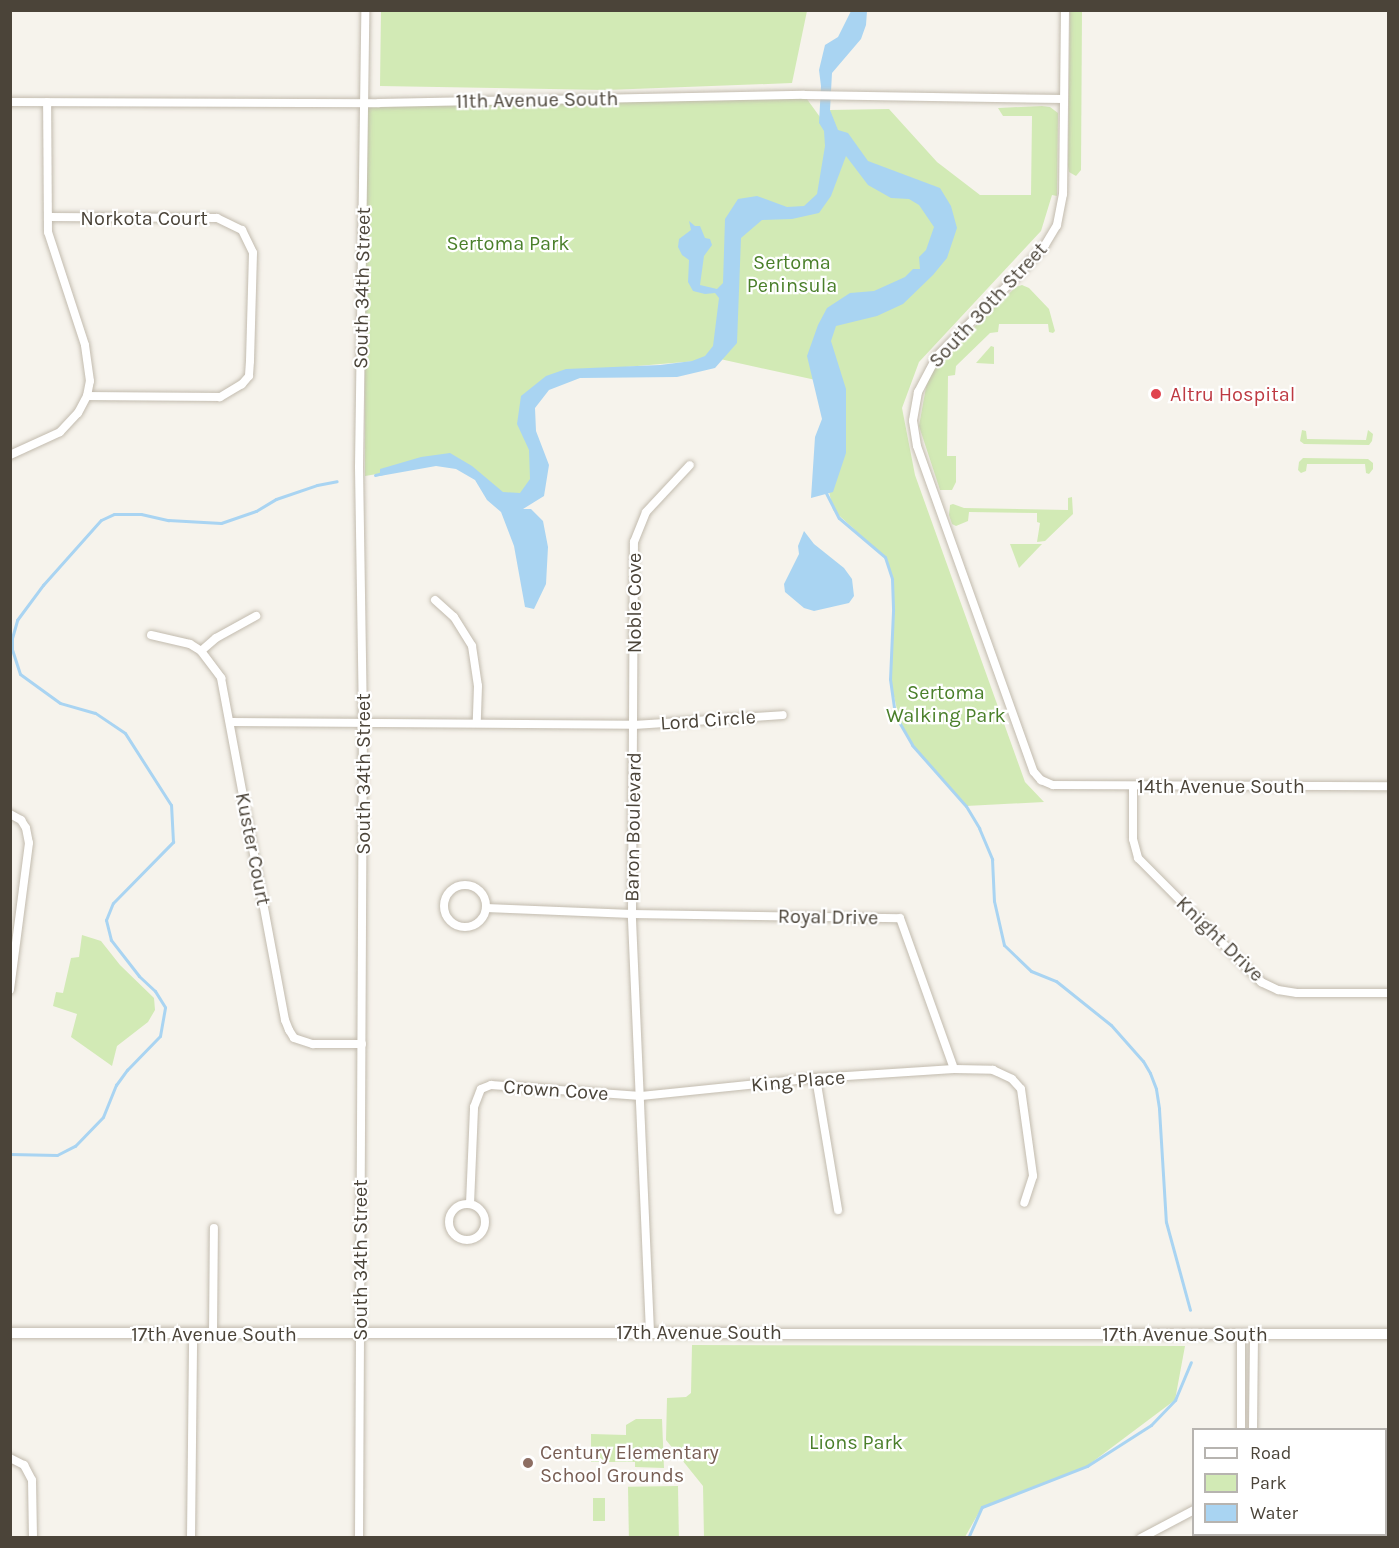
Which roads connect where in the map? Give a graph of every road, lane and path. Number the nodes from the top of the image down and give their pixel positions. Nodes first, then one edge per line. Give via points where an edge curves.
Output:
1 (366, 10) edge
2 (1065, 10) edge
3 (1064, 99) junction
4 (10, 102) edge
5 (47, 102) junction
6 (364, 103) junction
7 (48, 217) junction
8 (87, 396) junction
9 (10, 455) edge
10 (690, 465) dead end
11 (435, 600) dead end
12 (256, 616) dead end
13 (151, 635) dead end
14 (201, 651) junction
15 (783, 715) dead end
16 (230, 722) junction
17 (363, 722) junction
18 (477, 722) junction
19 (634, 725) junction
20 (1053, 785) joint
21 (1133, 786) junction
22 (1389, 786) edge
23 (10, 814) edge
24 (21, 820) junction
25 (10, 824) edge
26 (486, 908) junction
27 (632, 914) junction
28 (10, 990) edge
29 (1389, 993) edge
30 (362, 1044) junction
31 (954, 1068) junction
32 (816, 1078) junction
33 (641, 1096) junction
34 (1024, 1203) dead end
35 (470, 1204) junction
36 (838, 1210) dead end
37 (214, 1228) dead end
38 (650, 1332) junction
39 (10, 1333) edge
40 (193, 1334) junction
41 (213, 1334) junction
42 (360, 1334) junction
43 (1241, 1334) junction
44 (1254, 1334) junction
45 (1389, 1334) edge
46 (1241, 1428) edge
47 (1253, 1428) edge
48 (10, 1458) edge
49 (1192, 1511) edge
50 (33, 1538) edge
51 (191, 1538) edge
52 (359, 1538) edge
53 (1141, 1538) edge

1 - 6 street, South 34th Street
2 - 3 street, South 30th Street
3 - 6 street, 11th Avenue South via 809,95
3 - 20 street, South 30th Street via 1063,194 1057,225 1021,272 937,356 918,392 913,421 917,446 1034,771 1041,780
4 - 5 street, 11th Avenue South
5 - 6 street, 11th Avenue South
5 - 7 street
6 - 17 street, South 34th Street via 359,467
7 - 8 street via 48,232 90,366
7 - 8 street, Norkota Court via 217,218 242,230 253,253 249,376 242,384 220,397
8 - 9 street via 60,432
10 - 19 street, Noble Cove via 646,512 634,542
11 - 18 street via 454,617 472,646 478,686
12 - 14 street
13 - 14 street via 190,644
14 - 16 street, Kuster Court via 221,678
15 - 19 street, Lord Circle
16 - 17 street, Baron Boulevard
16 - 30 street, Kuster Court via 285,1020 294,1038 304,1042
17 - 18 street, Baron Boulevard
17 - 30 street, South 34th Street
18 - 19 street, Baron Boulevard
19 - 27 street, Baron Boulevard
20 - 21 street, 14th Avenue South
21 - 22 street, 14th Avenue South
21 - 29 street, Knight Drive via 1133,839 1138,858 1261,982 1297,993
23 - 24 street
24 - 25 street
24 - 28 street via 28,843
26 - 26 street via 482,894 470,886 456,887 444,903 450,921 462,927 475,924
26 - 27 street
27 - 31 street, Royal Drive via 900,918
27 - 33 street, Baron Boulevard
30 - 42 street, South 34th Street
31 - 32 street, King Place
31 - 34 street, King Place via 993,1070 1012,1079 1021,1089 1033,1176
32 - 33 street, King Place
32 - 36 street
33 - 35 street, Crown Cove via 491,1085 481,1089 474,1107
33 - 38 street, Baron Boulevard
35 - 35 street via 456,1208 450,1219 455,1235 466,1240 482,1233 485,1222 482,1211
37 - 41 street
38 - 42 street, 17th Avenue South
38 - 43 street, 17th Avenue South
39 - 40 street, 17th Avenue South
40 - 41 street, 17th Avenue South
40 - 51 street
41 - 42 street, 17th Avenue South
42 - 52 street, South 34th Street
43 - 44 street, 17th Avenue South
43 - 46 street
44 - 45 street, 17th Avenue South
44 - 47 street
48 - 50 street via 24,1465 32,1480
49 - 53 street

